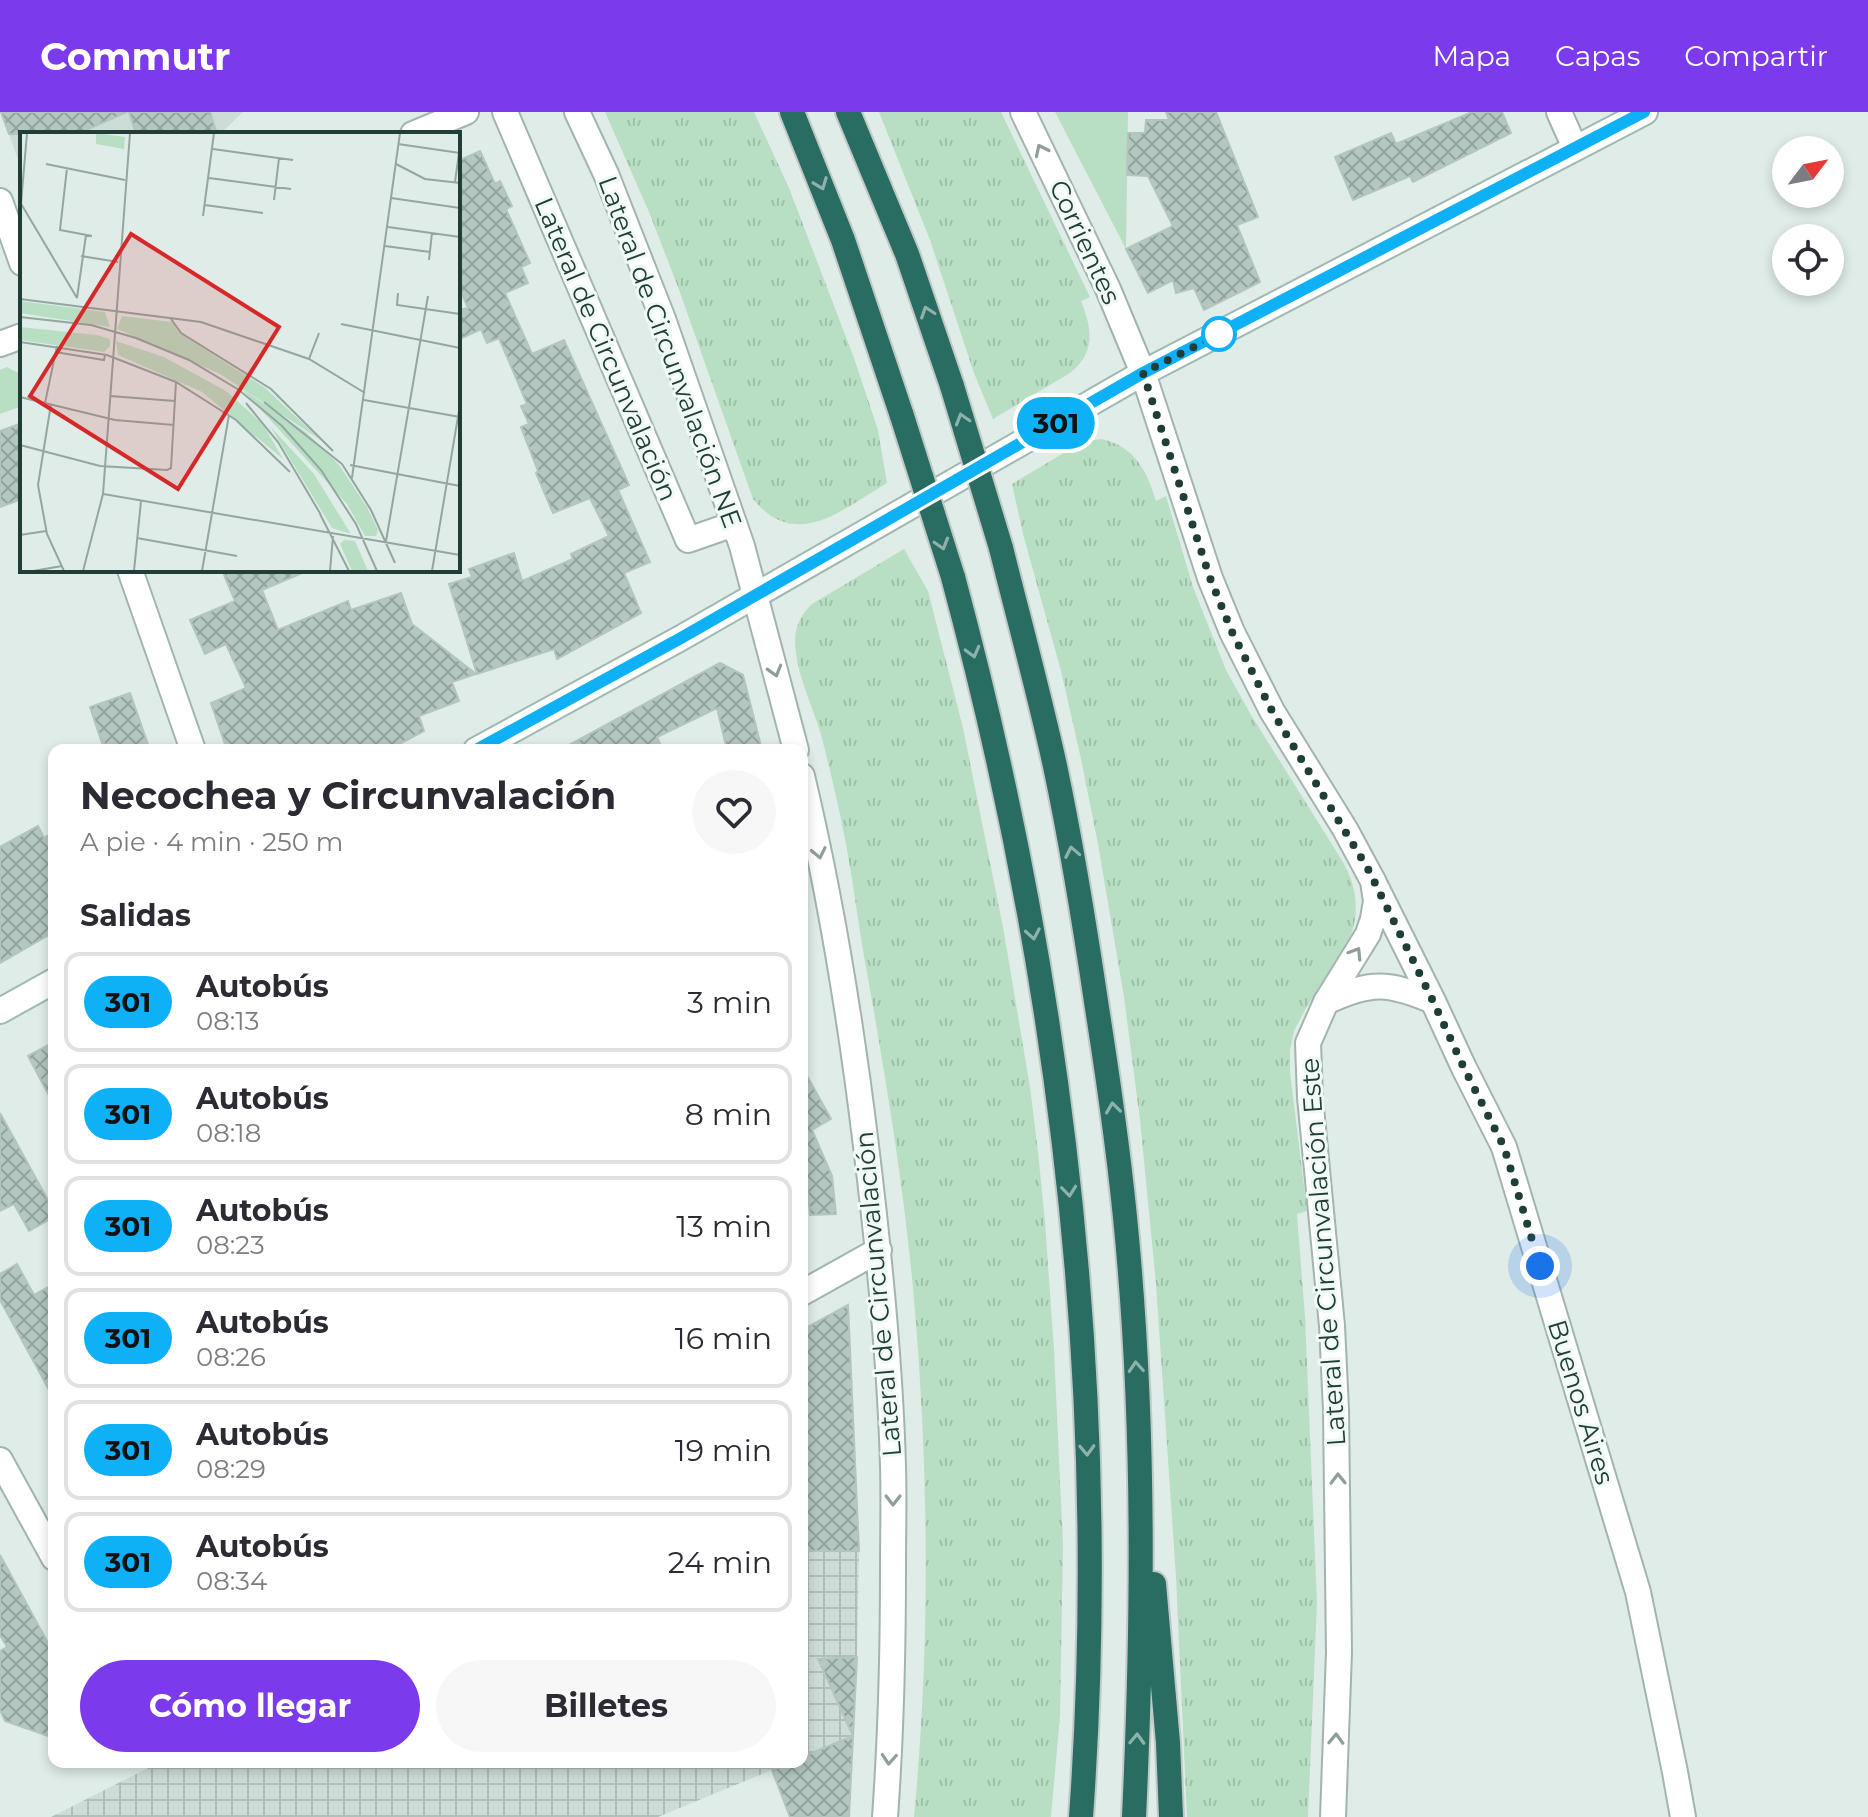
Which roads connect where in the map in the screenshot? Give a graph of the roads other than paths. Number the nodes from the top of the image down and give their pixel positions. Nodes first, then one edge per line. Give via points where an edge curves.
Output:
1 (466, 112) edge
2 (505, 112) edge
3 (577, 112) edge
4 (792, 112) edge
5 (848, 112) edge
6 (1023, 112) edge
7 (1559, 112) edge
8 (1645, 112) edge
9 (418, 132) edge
10 (1575, 148) junction
11 (0, 201) edge
12 (20, 257) edge
13 (20, 337) edge
14 (0, 344) edge
15 (1143, 373) junction
16 (734, 524) junction
17 (131, 572) edge
18 (756, 595) junction
19 (191, 744) edge
20 (487, 744) edge
21 (794, 744) edge
22 (808, 804) edge
23 (1373, 881) junction
24 (48, 984) edge
25 (1433, 1001) junction
26 (1326, 1002) junction
27 (0, 1011) edge
28 (879, 1250) junction
29 (808, 1290) edge
30 (1139, 1420) junction
31 (0, 1460) edge
32 (48, 1547) edge
33 (885, 1817) edge
34 (1081, 1817) edge
35 (1134, 1817) edge
36 (1171, 1817) edge
37 (1333, 1817) edge
38 (1683, 1817) edge

1 - 9 street
2 - 16 street, Lateral de Circunvalación via 688,540
3 - 16 street, Lateral de Circunvalación NE via 663,319
4 -> 34 highway, bridge via 843,240 953,577 991,728 1046,1009 1070,1198 1086,1416 1090,1565
30 -> 5 highway, bridge via 1110,1090 1055,765 1001,548 952,386 907,254
15 -> 6 street, Corrientes
7 - 10 street
8 - 10 street
10 - 15 street
11 - 12 street
13 - 14 street
15 - 18 street
15 - 23 street, Lateral de Circunvalación Este via 1232,632 1272,711
16 - 18 street, Lateral de Circunvalación NE
17 - 19 street
18 - 20 street
18 -> 21 street
22 -> 28 street, Lateral de Circunvalación via 838,952
23 - 25 street, Buenos Aires
26 -> 23 street, Lateral de Circunvalación Este via 1368,934 1376,901
24 - 27 street
25 - 26 street via 1377,985
25 - 38 street, Buenos Aires via 1504,1147 1638,1592
37 -> 26 street, Lateral de Circunvalación Este via 1339,1652 1336,1410 1307,1057
28 - 29 street
28 -> 33 street, Lateral de Circunvalación via 893,1467 893,1659
35 -> 30 highway
30 - 36 highway
31 - 32 street

